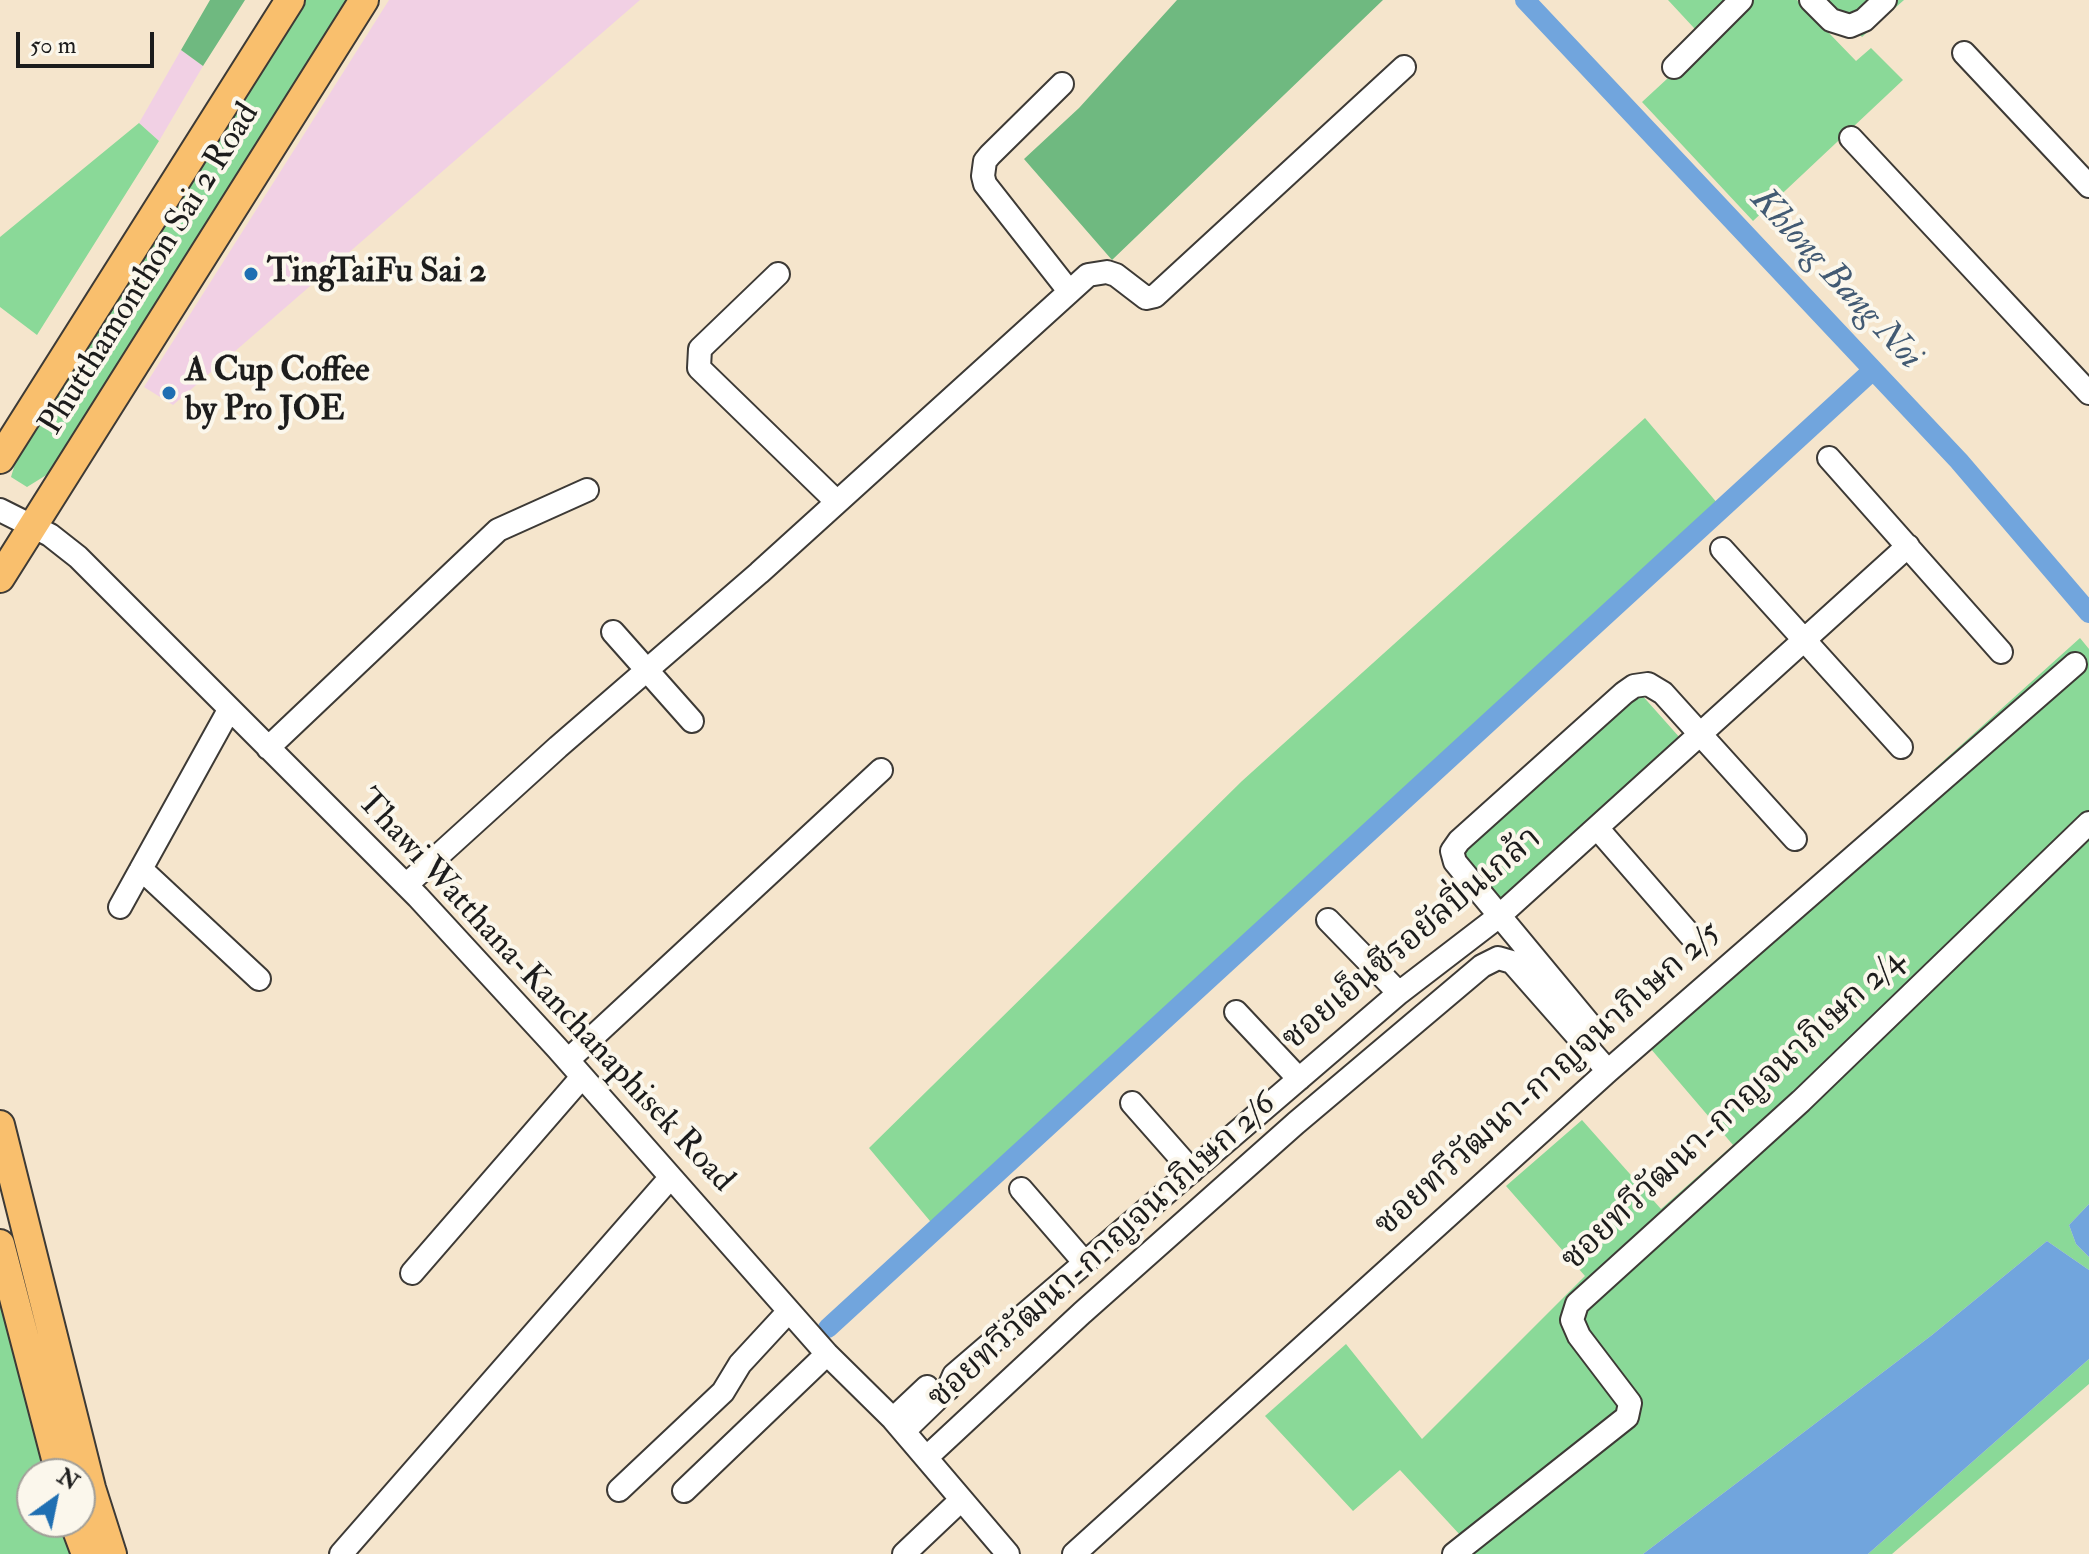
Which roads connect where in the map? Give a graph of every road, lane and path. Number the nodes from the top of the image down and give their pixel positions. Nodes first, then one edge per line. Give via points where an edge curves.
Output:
1 (290, 0) edge
2 (364, 0) edge
3 (1741, 0) edge
4 (1811, 0) edge
5 (1885, 0) edge
6 (1964, 53) dead end
7 (1404, 67) dead end
8 (1674, 67) dead end
9 (1062, 84) dead end
10 (1851, 138) dead end
11 (2089, 186) edge
12 (778, 274) dead end
13 (1069, 291) junction
14 (2089, 393) edge
15 (1829, 458) dead end
16 (0, 459) edge
17 (587, 490) dead end
18 (837, 502) junction
19 (0, 510) edge
20 (32, 526) junction
21 (1908, 546) junction
22 (1722, 549) dead end
23 (0, 578) edge
24 (613, 632) dead end
25 (1803, 641) junction
26 (2001, 652) dead end
27 (2075, 664) dead end
28 (648, 669) junction
29 (229, 710) junction
30 (692, 721) dead end
31 (1698, 733) junction
32 (1901, 747) dead end
33 (268, 748) junction
34 (881, 770) dead end
35 (2089, 823) edge
36 (1598, 829) junction
37 (1795, 839) dead end
38 (141, 869) junction
39 (406, 885) junction
40 (120, 907) dead end
41 (1498, 917) junction
42 (1328, 920) dead end
43 (1691, 936) dead end
44 (259, 979) dead end
45 (1399, 993) junction
46 (1236, 1012) dead end
47 (1596, 1032) dead end
48 (575, 1068) junction
49 (1608, 1071) junction
50 (1299, 1079) junction
51 (1132, 1103) dead end
52 (0, 1125) edge
53 (1192, 1171) junction
54 (670, 1178) junction
55 (1021, 1189) dead end
56 (0, 1244) edge
57 (1085, 1263) junction
58 (412, 1273) dead end
59 (789, 1311) junction
60 (827, 1354) junction
61 (898, 1425) junction
62 (927, 1457) junction
63 (56, 1458) edge
64 (619, 1490) dead end
65 (684, 1491) dead end
66 (961, 1500) junction
67 (112, 1554) edge
68 (341, 1554) edge
69 (904, 1554) edge
70 (1008, 1554) edge
71 (1074, 1554) edge
72 (1454, 1554) edge

1 - 16 main road, Phutthamonthon Sai 2 Road
2 - 20 main road, Phutthamonthon Sai 2 Road
3 - 8 street
4 - 5 street via 1831,20 1850,26
6 - 11 street
7 - 13 street via 1155,296 1146,298 1107,272 1088,275
9 - 13 street via 990,155 983,176
10 - 14 street
12 - 18 street via 700,349 699,368
13 - 18 street
15 - 21 street
17 - 33 street via 498,530
18 - 28 street
19 - 20 street, Thawi Watthana-Kanchanaphisek Road
20 - 23 main road, Phutthamonthon Sai 2 Road
20 - 29 street, Thawi Watthana-Kanchanaphisek Road via 78,557
21 - 25 street, ซอยเอ็นซีรอยัลปิ่นเกล้า
21 - 26 street
22 - 25 street
24 - 28 street
25 - 31 street, ซอยเอ็นซีรอยัลปิ่นเกล้า
25 - 32 street
27 - 49 street, ซอยทวีวัฒนา-กาญจนาภิเษก 2/5
28 - 30 street
28 - 39 street
29 - 33 street, Thawi Watthana-Kanchanaphisek Road
29 - 38 street
31 - 36 street, ซอยเอ็นซีรอยัลปิ่นเกล้า
31 - 37 street
31 - 41 street via 1663,693 1648,684 1634,686 1459,841 1452,851 1455,862
33 - 39 street, Thawi Watthana-Kanchanaphisek Road
34 - 48 street
35 - 72 street, ซอยทวีวัฒนา-กาญจนาภิเษก 2/4 via 1801,1101 1577,1304 1572,1320 1579,1336 1630,1403 1627,1417
36 - 41 street, ซอยเอ็นซีรอยัลปิ่นเกล้า
36 - 43 street
38 - 40 street
38 - 44 street
39 - 48 street, Thawi Watthana-Kanchanaphisek Road
41 - 45 street, ซอยเอ็นซีรอยัลปิ่นเกล้า
41 - 47 street
42 - 45 street
45 - 50 street, ซอยเอ็นซีรอยัลปิ่นเกล้า
46 - 50 street
48 - 54 street, Thawi Watthana-Kanchanaphisek Road
48 - 58 street
49 - 62 street, ซอยทวีวัฒนา-กาญจนาภิเษก 2/6 via 1512,962 1498,958 1482,966 1284,1133
49 - 71 street, ซอยทวีวัฒนา-กาญจนาภิเษก 2/5
50 - 53 street, ซอยเอ็นซีรอยัลปิ่นเกล้า
51 - 53 street
52 - 67 main road
53 - 57 street, ซอยเอ็นซีรอยัลปิ่นเกล้า
54 - 59 street, Thawi Watthana-Kanchanaphisek Road
54 - 68 street
55 - 57 street
56 - 63 main road
57 - 61 street, ซอยเอ็นซีรอยัลปิ่นเกล้า
59 - 60 street, Thawi Watthana-Kanchanaphisek Road
59 - 64 street via 740,1364 723,1392
60 - 61 street, Thawi Watthana-Kanchanaphisek Road
60 - 65 street
61 - 62 street, Thawi Watthana-Kanchanaphisek Road
62 - 66 street, Thawi Watthana-Kanchanaphisek Road
66 - 69 street
66 - 70 street, Thawi Watthana-Kanchanaphisek Road

